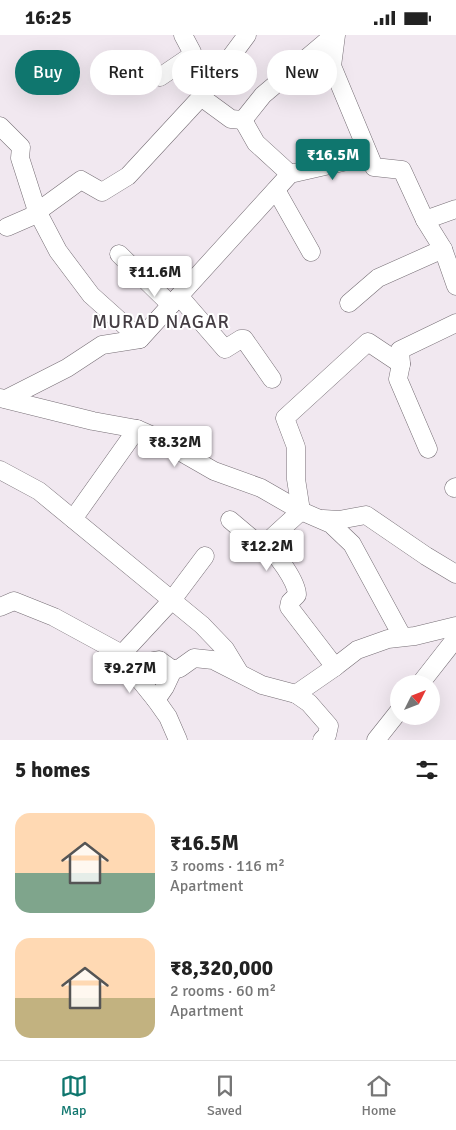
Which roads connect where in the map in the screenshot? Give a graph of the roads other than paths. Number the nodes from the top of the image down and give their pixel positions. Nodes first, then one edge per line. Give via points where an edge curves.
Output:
1 (183, 35) edge
2 (246, 35) edge
3 (335, 35) edge
4 (162, 76) edge
5 (201, 97) junction
6 (243, 120) junction
7 (0, 126) edge
8 (369, 156) junction
9 (290, 174) junction
10 (276, 190) junction
11 (456, 209) edge
12 (37, 211) junction
13 (425, 220) junction
14 (7, 227) dead end
15 (443, 249) junction
16 (311, 252) dead end
17 (119, 254) dead end
18 (456, 286) edge
19 (175, 300) junction
20 (350, 303) dead end
21 (456, 323) edge
22 (140, 339) junction
23 (401, 364) junction
24 (272, 379) dead end
25 (3, 398) edge
26 (137, 429) junction
27 (428, 449) dead end
28 (0, 470) edge
29 (301, 511) junction
30 (73, 519) junction
31 (323, 519) junction
32 (230, 520) dead end
33 (266, 543) junction
34 (205, 556) dead end
35 (456, 574) edge
36 (172, 600) junction
37 (0, 607) edge
38 (456, 626) edge
39 (402, 636) junction
40 (456, 638) edge
41 (122, 653) junction
42 (335, 667) junction
43 (131, 669) junction
44 (173, 670) junction
45 (238, 672) junction
46 (427, 675) edge
47 (296, 694) junction
48 (156, 700) junction
49 (390, 722) edge
50 (178, 740) edge
51 (322, 740) edge
52 (376, 740) edge

1 - 4 street via 191,56
2 - 5 street
3 - 6 street via 263,95
3 - 8 street via 332,66
5 - 6 street via 230,119
5 - 12 street via 128,176 102,192 81,181
6 - 9 street via 256,143
7 - 12 street via 21,147 20,158
8 - 9 street
8 - 13 street via 374,167 402,170
9 - 10 street
10 - 16 street
10 - 19 street
11 - 13 street
12 - 14 street
12 - 22 street via 58,251 91,295
13 - 15 street
15 - 18 street
15 - 20 street via 378,278
17 - 19 street
19 - 22 street
19 - 24 street via 225,349 244,339
21 - 23 street via 400,350
22 - 25 street via 102,345 67,368
23 - 27 street via 398,379
23 - 29 street via 368,342 285,419 296,447
25 - 26 street
26 - 29 street via 214,471 261,488
26 - 30 street
28 - 30 street via 39,491
29 - 31 street
29 - 33 street
30 - 36 street
31 - 35 street via 366,515
31 - 39 street via 352,544
32 - 33 street via 256,542
33 - 42 street via 296,587 297,595 289,605 291,610
34 - 36 street
36 - 41 street
36 - 45 street via 225,649
37 - 41 street via 14,601 60,620
38 - 39 street
39 - 42 street via 357,650
40 - 46 street
41 - 43 street
42 - 47 street
43 - 44 street via 159,660
43 - 48 street
44 - 45 street via 194,657 213,660
44 - 48 street
45 - 47 street via 262,685
47 - 51 street via 309,703 329,726
48 - 50 street
49 - 52 street

